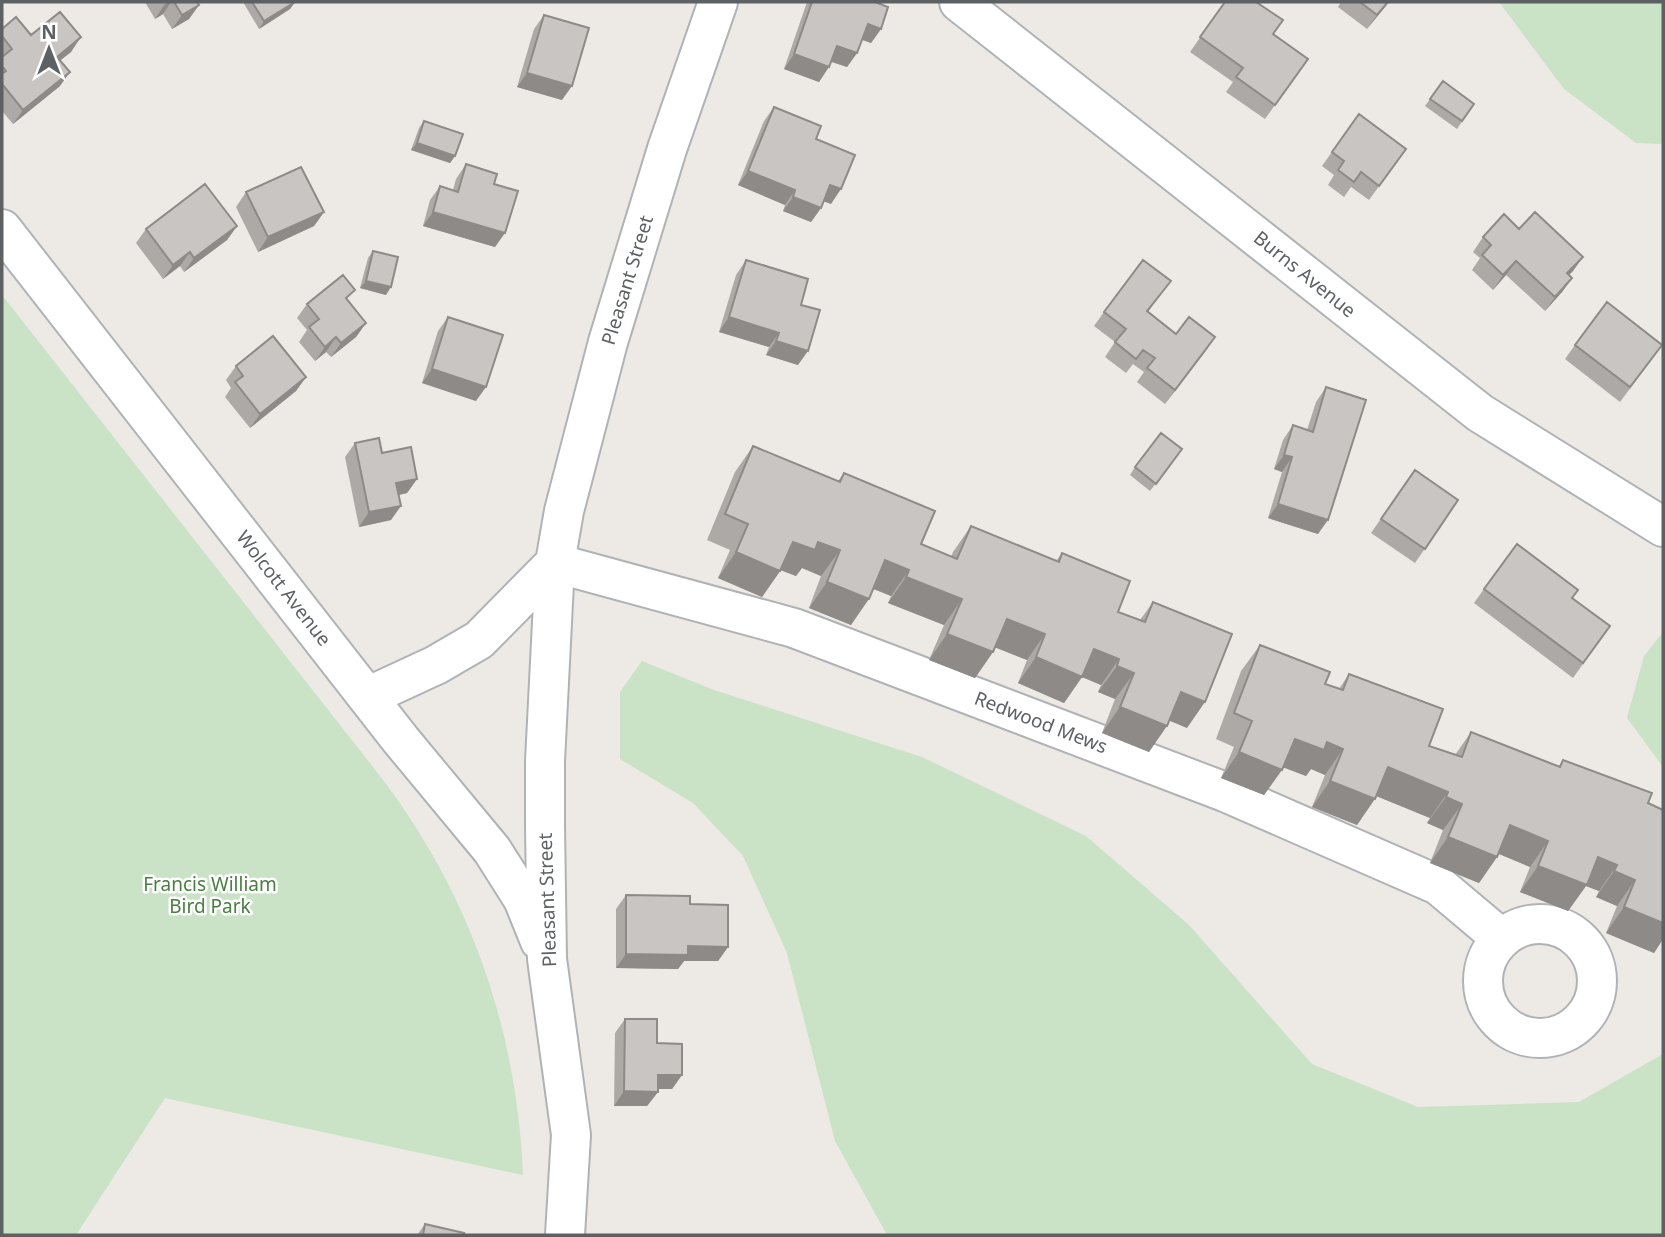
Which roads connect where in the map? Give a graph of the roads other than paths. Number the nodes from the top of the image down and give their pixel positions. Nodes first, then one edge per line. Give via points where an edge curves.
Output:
1 (718, 2) edge
2 (959, 2) edge
3 (2, 229) edge
4 (1663, 527) edge
5 (555, 563) junction
6 (369, 696) junction
7 (1501, 938) dead end
8 (547, 959) junction
9 (565, 1235) edge

1 - 5 street, Pleasant Street via 608,342
2 - 4 street, Burns Avenue via 1480,413
3 - 6 street, Wolcott Avenue
5 - 6 street via 479,640
5 - 7 street, Redwood Mews via 794,628 1225,792 1438,885
5 - 8 street, Pleasant Street via 545,761
6 - 8 street, Wolcott Avenue via 492,850 523,899
8 - 9 street, Pleasant Street via 571,1135

